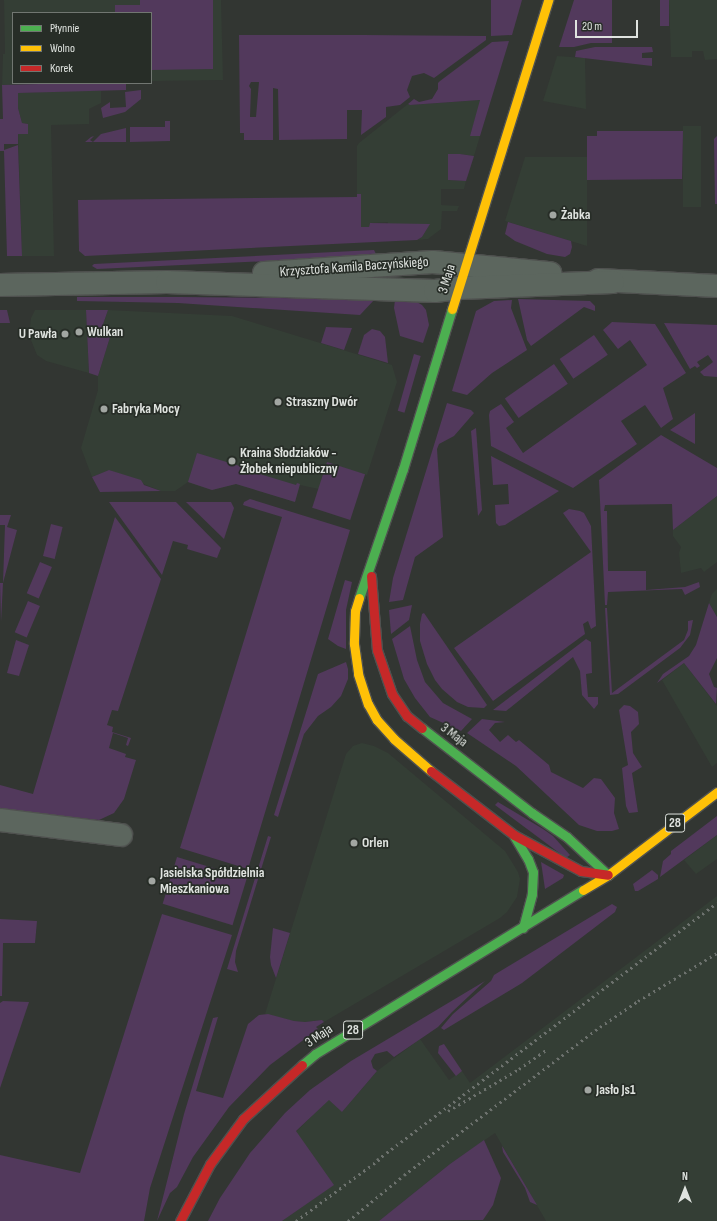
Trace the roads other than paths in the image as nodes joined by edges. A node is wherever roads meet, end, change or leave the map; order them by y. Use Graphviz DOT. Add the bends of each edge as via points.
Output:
graph roads {
  1 [pos="548,0"];
  2 [pos="466,264"];
  3 [pos="167,282"];
  4 [pos="613,282"];
  5 [pos="0,285"];
  6 [pos="717,286"];
  7 [pos="459,288"];
  8 [pos="371,565"];
  9 [pos="717,792"];
  10 [pos="0,820"];
  11 [pos="121,835"];
  12 [pos="514,835"];
  13 [pos="608,875"];
  14 [pos="523,928"];
  15 [pos="180,1221"];
  1 -- 2 [label="street, 3 Maja"];
  2 -- 3 [label="street, Krzysztofa Kamila Baczyńskiego" via="388,264"];
  2 -- 4 [label="street, Krzysztofa Kamila Baczyńskiego"];
  2 -- 7 [label="street, 3 Maja"];
  3 -- 5 [label="street, Krzysztofa Kamila Baczyńskiego"];
  3 -- 7 [label="street, Krzysztofa Kamila Baczyńskiego" via="435,291"];
  4 -- 6 [label="street, Krzysztofa Kamila Baczyńskiego"];
  4 -- 7 [label="street, Krzysztofa Kamila Baczyńskiego"];
  7 -- 8 [label="street, 3 Maja"];
  8 -- 12 [label="street, 3 Maja" via="355,611 353,629 357,666 368,704 377,720 394,739"];
  8 -- 13 [label="street, 3 Maja" via="377,650 387,682 404,712 412,721 567,837"];
  9 -- 13 [label="street, 28"];
  10 -- 11 [label="street"];
  12 -- 13 [label="street, 3 Maja" via="574,868"];
  12 -- 14 [label="street, 3 Maja" via="533,872 532,894"];
  13 -- 14 [label="street, 3 Maja / 28"];
  14 -- 15 [label="street, 3 Maja / 28" via="315,1054 244,1119 210,1164"];
}
